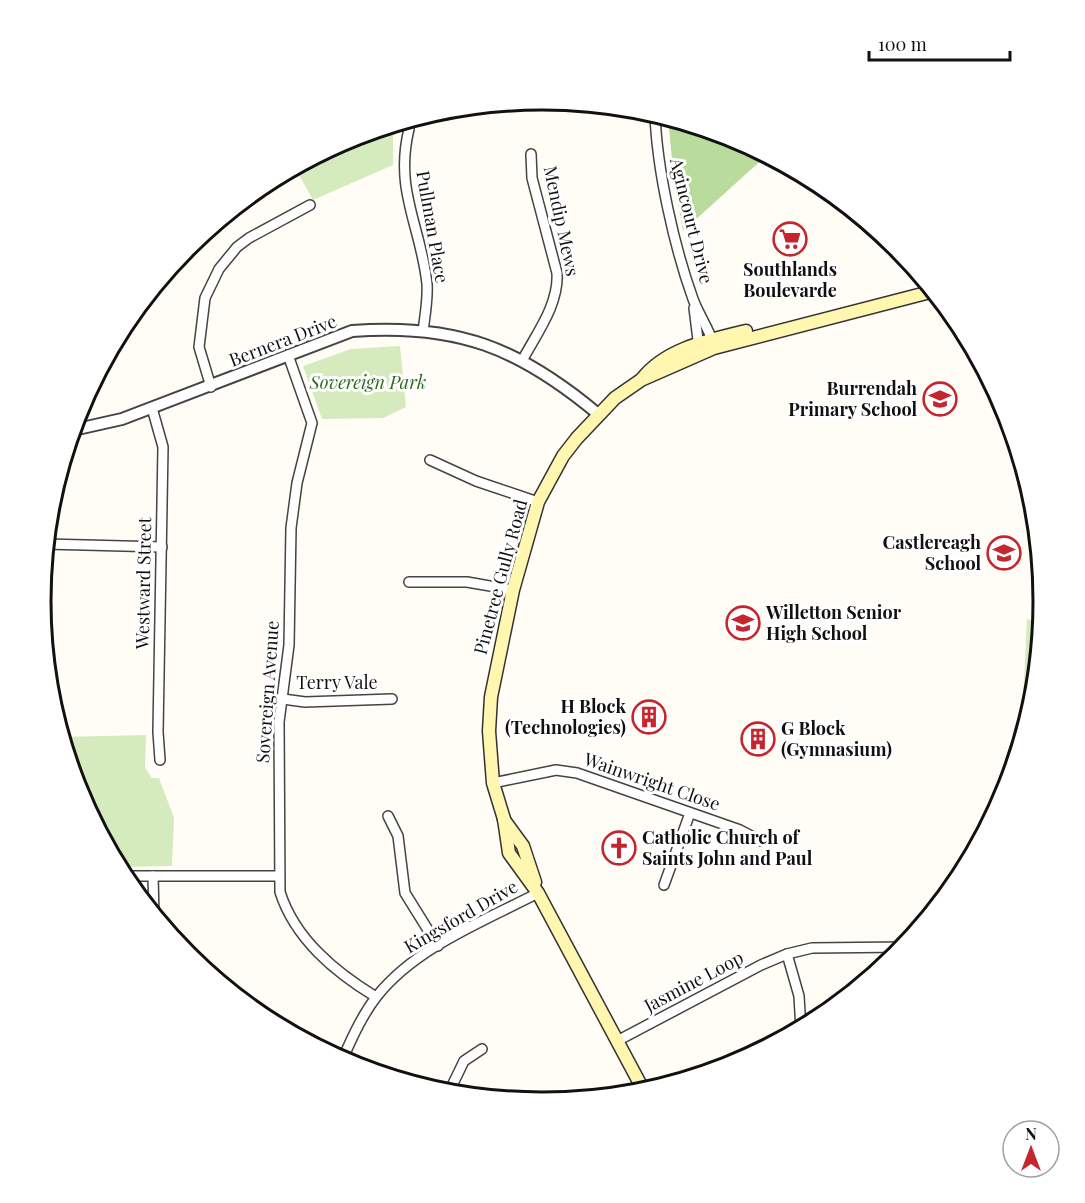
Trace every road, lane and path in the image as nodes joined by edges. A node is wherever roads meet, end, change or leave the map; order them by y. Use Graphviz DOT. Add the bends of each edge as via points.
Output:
graph roads {
  1 [pos="655,123"];
  2 [pos="410,129"];
  3 [pos="531,154"];
  4 [pos="310,205"];
  5 [pos="920,287"];
  6 [pos="925,293"];
  7 [pos="693,299"];
  8 [pos="423,331"];
  9 [pos="713,344"];
  10 [pos="699,348"];
  11 [pos="288,355"];
  12 [pos="523,359"];
  13 [pos="211,387"];
  14 [pos="153,408"];
  15 [pos="598,414"];
  16 [pos="83,428"];
  17 [pos="430,460"];
  18 [pos="538,502"];
  19 [pos="54,544"];
  20 [pos="162,547"];
  21 [pos="409,582"];
  22 [pos="513,590"];
  23 [pos="283,699"];
  24 [pos="392,699"];
  25 [pos="160,760"];
  26 [pos="493,783"];
  27 [pos="690,813"];
  28 [pos="388,816"];
  29 [pos="761,841"];
  30 [pos="135,876"];
  31 [pos="153,876"];
  32 [pos="279,876"];
  33 [pos="664,885"];
  34 [pos="538,893"];
  35 [pos="154,902"];
  36 [pos="438,946"];
  37 [pos="892,947"];
  38 [pos="788,954"];
  39 [pos="376,997"];
  40 [pos="800,1019"];
  41 [pos="617,1041"];
  42 [pos="482,1049"];
  43 [pos="346,1052"];
  44 [pos="640,1084"];
  45 [pos="452,1085"];
  1 -- 7 [label="street, Agincourt Drive" via="657,152"];
  2 -- 8 [label="street, Pullman Place" via="404,178 427,283"];
  3 -- 12 [label="street, Mendip Mews" via="532,178 558,287"];
  4 -- 13 [label="street" via="249,238 219,269 205,298 199,347"];
  5 -- 9 [label="main road, Pinetree Gully Road"];
  6 -- 9 [label="main road, Pinetree Gully Road"];
  7 -- 9 [label="street, Agincourt Drive"];
  7 -- 10 [label="street, Agincourt Drive"];
  8 -- 11 [label="street, Bernera Drive" via="352,331"];
  8 -- 12 [label="street, Bernera Drive" via="494,346"];
  9 -- 10 [label="main road, Pinetree Gully Road"];
  10 -- 15 [label="main road, Pinetree Gully Road" via="641,380"];
  11 -- 13 [label="street, Bernera Drive"];
  11 -- 23 [label="street, Sovereign Avenue" via="312,423 293,503 289,645"];
  12 -- 15 [label="street, Bernera Drive"];
  13 -- 14 [label="street, Bernera Drive"];
  14 -- 16 [label="street, Bernera Drive"];
  14 -- 20 [label="street, Westward Street" via="163,447"];
  15 -- 18 [label="main road, Pinetree Gully Road" via="563,456"];
  17 -- 18 [label="street" via="476,482"];
  18 -- 22 [label="main road, Pinetree Gully Road"];
  19 -- 20 [label="street"];
  20 -- 25 [label="street, Westward Street"];
  21 -- 22 [label="street" via="467,582"];
  22 -- 26 [label="main road, Pinetree Gully Road" via="491,697 489,751"];
  23 -- 24 [label="street, Terry Vale"];
  23 -- 32 [label="street, Sovereign Avenue" via="279,722"];
  26 -- 27 [label="street, Wainwright Close" via="556,770 577,773"];
  26 -- 34 [label="main road, Pinetree Gully Road" via="509,854"];
  27 -- 29 [label="street, Wainwright Close"];
  27 -- 33 [label="street"];
  28 -- 36 [label="street" via="398,836 405,893"];
  30 -- 31 [label="street"];
  31 -- 32 [label="street"];
  31 -- 35 [label="street"];
  32 -- 39 [label="street, Sovereign Avenue" via="287,912 301,935"];
  34 -- 36 [label="street, Kingsford Drive"];
  34 -- 41 [label="main road, Pinetree Gully Road"];
  36 -- 39 [label="street, Kingsford Drive" via="402,970"];
  37 -- 38 [label="street, Jasmine Loop" via="812,948"];
  38 -- 40 [label="street" via="799,996"];
  38 -- 41 [label="street, Jasmine Loop"];
  39 -- 43 [label="street, Kingsford Drive"];
  41 -- 44 [label="main road, Pinetree Gully Road"];
  42 -- 45 [label="street" via="464,1061"];
}
